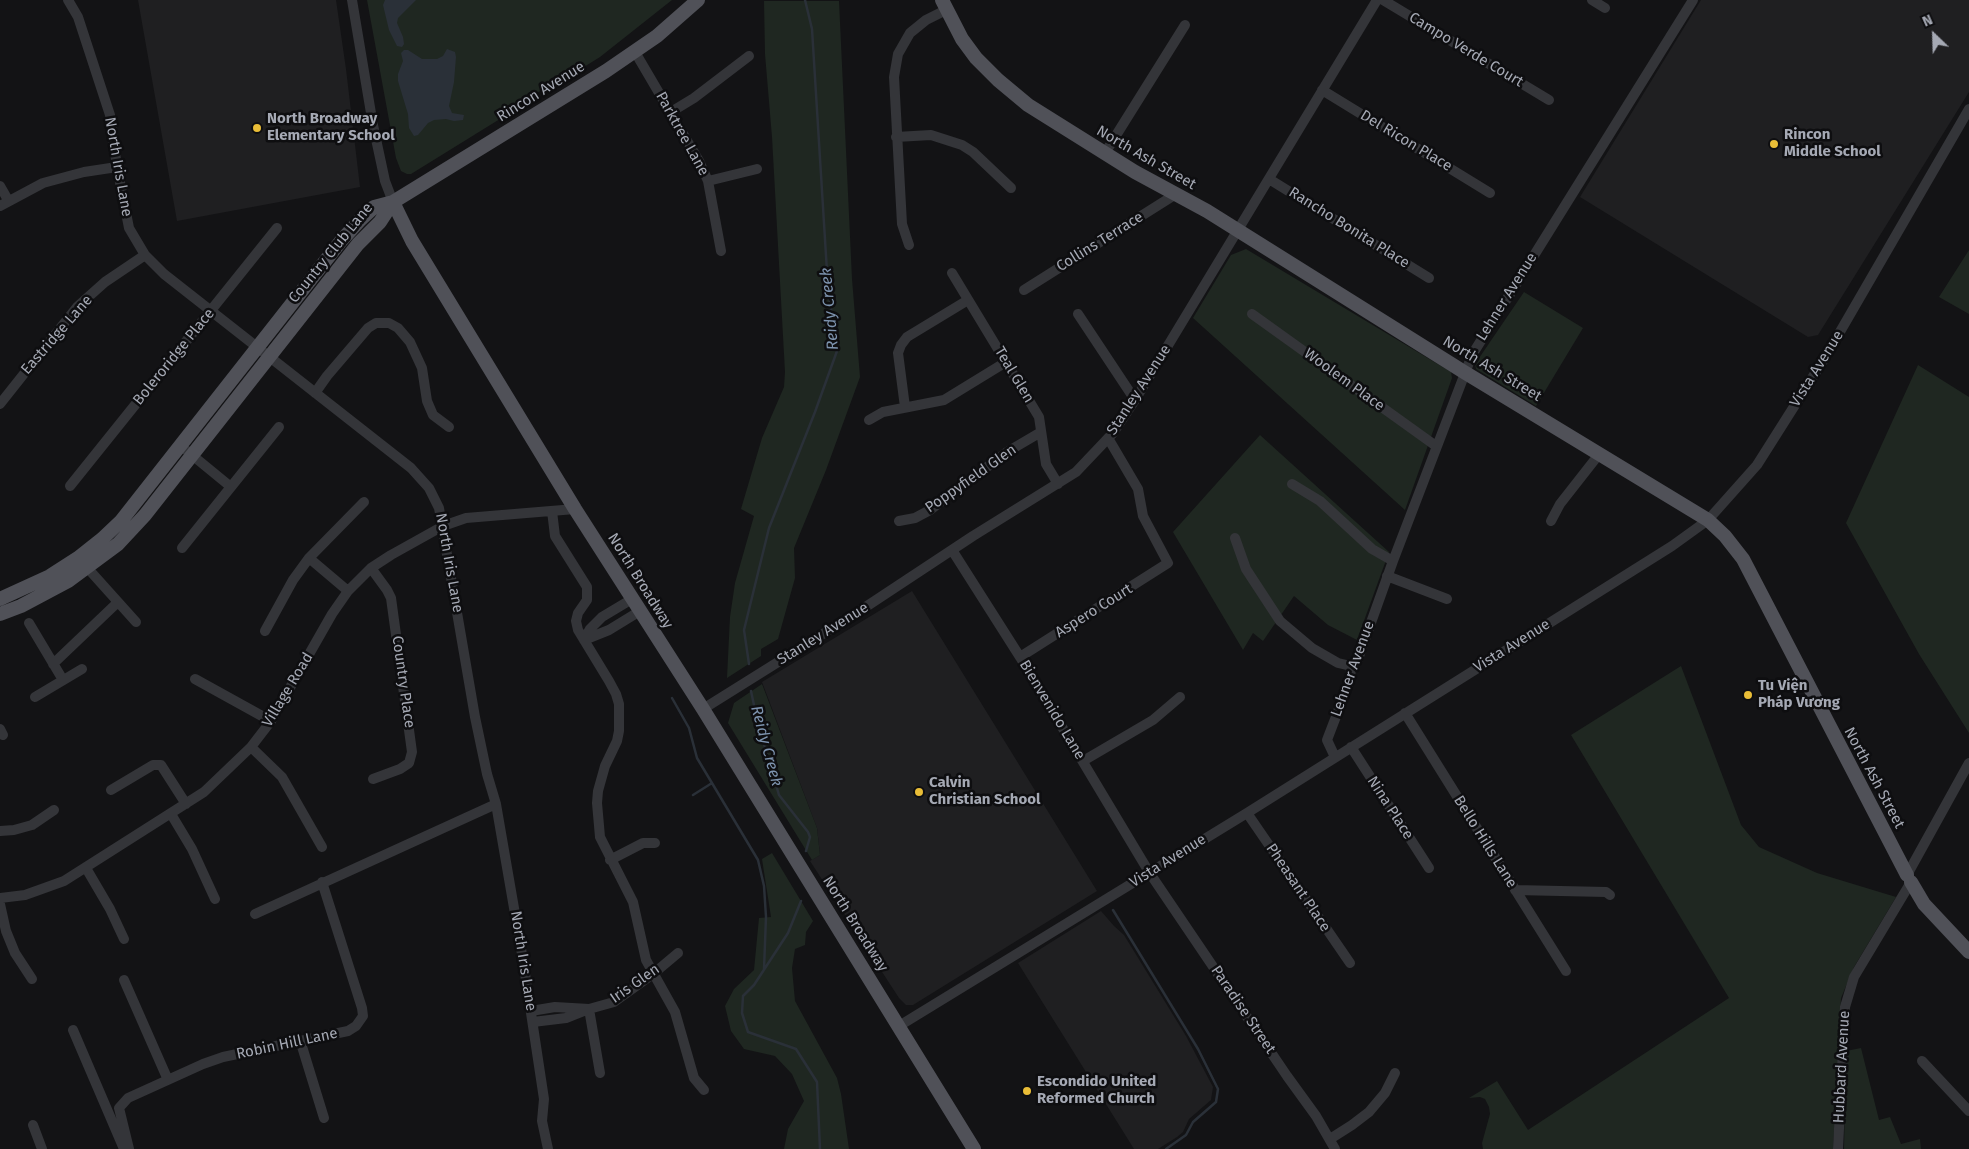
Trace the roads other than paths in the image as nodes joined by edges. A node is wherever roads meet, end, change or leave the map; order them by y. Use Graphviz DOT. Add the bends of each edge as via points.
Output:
graph roads {
  1 [pos="68,0"];
  2 [pos="352,0"];
  3 [pos="698,0"];
  4 [pos="1377,0"];
  5 [pos="1383,0"];
  6 [pos="1592,0"];
  7 [pos="1693,0"];
  8 [pos="944,5"];
  9 [pos="1605,8"];
  10 [pos="1185,25"];
  11 [pos="635,52"];
  12 [pos="749,56"];
  13 [pos="1322,90"];
  14 [pos="1549,100"];
  15 [pos="1969,109"];
  16 [pos="671,112"];
  17 [pos="896,137"];
  18 [pos="1105,154"];
  19 [pos="117,168"];
  20 [pos="757,169"];
  21 [pos="1269,179"];
  22 [pos="708,181"];
  23 [pos="0,186"];
  24 [pos="1012,188"];
  25 [pos="1490,193"];
  26 [pos="1176,194"];
  27 [pos="393,202"];
  28 [pos="4,203"];
  29 [pos="277,228"];
  30 [pos="1237,230"];
  31 [pos="909,245"];
  32 [pos="721,251"];
  33 [pos="145,255"];
  34 [pos="952,273"];
  35 [pos="1429,278"];
  36 [pos="1024,290"];
  37 [pos="968,300"];
  38 [pos="211,311"];
  39 [pos="1078,314"];
  40 [pos="1252,314"];
  41 [pos="258,348"];
  42 [pos="269,357"];
  43 [pos="1006,362"];
  44 [pos="1464,372"];
  45 [pos="315,394"];
  46 [pos="1135,400"];
  47 [pos="0,404"];
  48 [pos="905,407"];
  49 [pos="869,420"];
  50 [pos="279,427"];
  51 [pos="449,428"];
  52 [pos="1041,432"];
  53 [pos="1108,438"];
  54 [pos="181,446"];
  55 [pos="1436,446"];
  56 [pos="1600,453"];
  57 [pos="192,456"];
  58 [pos="1058,484"];
  59 [pos="1292,484"];
  60 [pos="70,486"];
  61 [pos="231,487"];
  62 [pos="364,502"];
  63 [pos="575,508"];
  64 [pos="552,510"];
  65 [pos="1708,520"];
  66 [pos="899,521"];
  67 [pos="1551,522"];
  68 [pos="443,526"];
  69 [pos="1235,538"];
  70 [pos="182,548"];
  71 [pos="952,550"];
  72 [pos="309,558"];
  73 [pos="1393,560"];
  74 [pos="83,563"];
  75 [pos="371,568"];
  76 [pos="1387,576"];
  77 [pos="348,591"];
  78 [pos="0,598"];
  79 [pos="1447,598"];
  80 [pos="118,602"];
  81 [pos="636,605"];
  82 [pos="0,614"];
  83 [pos="136,622"];
  84 [pos="29,623"];
  85 [pos="264,631"];
  86 [pos="584,640"];
  87 [pos="1020,657"];
  88 [pos="53,664"];
  89 [pos="1351,666"];
  90 [pos="82,669"];
  91 [pos="195,679"];
  92 [pos="63,680"];
  93 [pos="35,696"];
  94 [pos="1180,697"];
  95 [pos="703,709"];
  96 [pos="1405,713"];
  97 [pos="271,721"];
  98 [pos="252,747"];
  99 [pos="1351,747"];
  100 [pos="1335,756"];
  101 [pos="1083,761"];
  102 [pos="1969,763"];
  103 [pos="374,779"];
  104 [pos="111,790"];
  105 [pos="186,804"];
  106 [pos="496,804"];
  107 [pos="54,810"];
  108 [pos="1247,813"];
  109 [pos="171,814"];
  110 [pos="0,831"];
  111 [pos="655,843"];
  112 [pos="322,847"];
  113 [pos="610,860"];
  114 [pos="86,868"];
  115 [pos="1429,868"];
  116 [pos="1150,872"];
  117 [pos="1909,878"];
  118 [pos="322,882"];
  119 [pos="1515,890"];
  120 [pos="1610,895"];
  121 [pos="0,898"];
  122 [pos="214,899"];
  123 [pos="0,904"];
  124 [pos="255,914"];
  125 [pos="124,939"];
  126 [pos="1969,952"];
  127 [pos="678,953"];
  128 [pos="1350,963"];
  129 [pos="1566,972"];
  130 [pos="653,974"];
  131 [pos="32,980"];
  132 [pos="124,980"];
  133 [pos="589,1009"];
  134 [pos="531,1011"];
  135 [pos="533,1022"];
  136 [pos="899,1026"];
  137 [pos="73,1030"];
  138 [pos="300,1040"];
  139 [pos="1922,1061"];
  140 [pos="600,1072"];
  141 [pos="1395,1073"];
  142 [pos="168,1080"];
  143 [pos="704,1090"];
  144 [pos="1969,1111"];
  145 [pos="324,1118"];
  146 [pos="33,1125"];
  147 [pos="1330,1139"];
  148 [pos="42,1149"];
  149 [pos="124,1149"];
  150 [pos="129,1149"];
  151 [pos="548,1149"];
  152 [pos="974,1149"];
  153 [pos="1335,1149"];
  154 [pos="1838,1149"];
  1 -- 19 [label="street, North Iris Lane" via="78,17 110,115"];
  2 -- 27 [label="street, North Broadway" via="373,125"];
  3 -- 11 [label="main road, Rincon Avenue"];
  4 -- 13 [label="street, Stanley Avenue"];
  5 -- 14 [label="street, Campo Verde Court"];
  6 -- 9 [label="street"];
  7 -- 44 [label="street, Lehner Avenue"];
  8 -- 17 [label="street" via="910,34 898,54 894,77"];
  8 -- 18 [label="main road, North Ash Street" via="976,58 998,80 1028,105"];
  10 -- 18 [label="street"];
  11 -- 16 [label="street, Parktree Lane"];
  11 -- 27 [label="main road, Rincon Avenue"];
  12 -- 16 [label="street"];
  13 -- 21 [label="street, Stanley Avenue"];
  13 -- 25 [label="street, Del Ricon Place"];
  15 -- 65 [label="street, Vista Avenue" via="1829,351 1761,458"];
  16 -- 22 [label="street, Parktree Lane"];
  17 -- 24 [label="street" via="931,135 962,145"];
  17 -- 31 [label="street" via="902,224"];
  18 -- 26 [label="main road, North Ash Street"];
  19 -- 28 [label="street" via="84,172 44,183"];
  19 -- 33 [label="street, North Iris Lane" via="129,228"];
  20 -- 22 [label="street"];
  21 -- 30 [label="street, Stanley Avenue"];
  21 -- 35 [label="street, Rancho Bonita Place"];
  22 -- 32 [label="street, Parktree Lane"];
  23 -- 28 [label="street"];
  26 -- 30 [label="main road, North Ash Street"];
  26 -- 36 [label="street, Collins Terrace"];
  27 -- 41 [label="main road, Country Club Lane" via="374,207 360,220"];
  27 -- 42 [label="main road, Country Club Lane"];
  27 -- 63 [label="main road, North Broadway" via="412,241"];
  29 -- 38 [label="street, Boleroridge Place"];
  30 -- 44 [label="main road, North Ash Street"];
  30 -- 46 [label="street, Stanley Avenue"];
  33 -- 38 [label="street, North Iris Lane"];
  33 -- 47 [label="street, Eastridge Lane" via="105,282 77,307"];
  34 -- 37 [label="street, Teal Glen"];
  37 -- 43 [label="street, Teal Glen"];
  37 -- 48 [label="street" via="907,337 901,345 898,353"];
  38 -- 41 [label="street, North Iris Lane"];
  38 -- 60 [label="street, Boleroridge Place"];
  39 -- 46 [label="street"];
  40 -- 55 [label="street, Woolem Place"];
  41 -- 42 [label="street, North Iris Lane"];
  41 -- 54 [label="main road, Country Club Lane"];
  42 -- 45 [label="street, North Iris Lane"];
  42 -- 57 [label="main road, Country Club Lane"];
  43 -- 48 [label="street" via="944,400"];
  43 -- 52 [label="street, Teal Glen" via="1039,417"];
  44 -- 55 [label="street, Lehner Avenue"];
  44 -- 56 [label="main road, North Ash Street"];
  45 -- 51 [label="street" via="368,328 376,323 389,323 410,342 422,368 427,402 433,415"];
  45 -- 68 [label="street, North Iris Lane" via="411,468 429,488"];
  46 -- 53 [label="street, Stanley Avenue"];
  48 -- 49 [label="street" via="883,412"];
  50 -- 61 [label="street"];
  52 -- 58 [label="street, Teal Glen" via="1046,464"];
  52 -- 66 [label="street, Poppyfield Glen" via="1007,452 930,510 915,518"];
  53 -- 58 [label="street, Stanley Avenue" via="1076,472"];
  53 -- 87 [label="street, Aspero Court" via="1138,489 1143,516 1168,563"];
  54 -- 57 [label="street"];
  54 -- 74 [label="main road, Country Club Lane"];
  55 -- 73 [label="street, Lehner Avenue"];
  56 -- 65 [label="main road, North Ash Street"];
  56 -- 67 [label="street" via="1560,504"];
  57 -- 61 [label="street"];
  57 -- 74 [label="main road, Country Club Lane" via="118,544"];
  58 -- 71 [label="street, Stanley Avenue"];
  59 -- 73 [label="street" via="1320,501 1372,548"];
  61 -- 70 [label="street"];
  62 -- 72 [label="street"];
  63 -- 64 [label="street, Village Road"];
  63 -- 81 [label="main road, North Broadway"];
  64 -- 68 [label="street, Village Road" via="466,518"];
  64 -- 86 [label="street" via="555,536 587,587 587,600 576,621"];
  65 -- 96 [label="street, Vista Avenue"];
  65 -- 117 [label="main road, North Ash Street" via="1743,559"];
  68 -- 75 [label="street, Village Road" via="390,554"];
  68 -- 106 [label="street, North Iris Lane" via="475,717 486,774"];
  69 -- 89 [label="street" via="1246,569 1280,621 1312,648 1338,663"];
  71 -- 87 [label="street, Bienvenido Lane"];
  71 -- 95 [label="street, Stanley Avenue"];
  72 -- 77 [label="street"];
  72 -- 85 [label="street"];
  73 -- 76 [label="street, Lehner Avenue"];
  74 -- 78 [label="main road, Country Club Lane"];
  74 -- 80 [label="street"];
  74 -- 82 [label="main road, Country Club Lane" via="49,592"];
  75 -- 77 [label="street, Village Road"];
  75 -- 103 [label="street, Country Place" via="391,598 412,752 409,763 400,770"];
  76 -- 79 [label="street"];
  76 -- 89 [label="street, Lehner Avenue" via="1358,659"];
  77 -- 97 [label="street, Village Road"];
  80 -- 83 [label="street"];
  80 -- 88 [label="street"];
  81 -- 86 [label="street" via="609,630"];
  81 -- 86 [label="street" via="602,617"];
  81 -- 95 [label="main road, North Broadway"];
  84 -- 88 [label="street"];
  86 -- 113 [label="street" via="619,704 617,741 601,777 597,803 600,837"];
  87 -- 101 [label="street, Bienvenido Lane"];
  88 -- 92 [label="street"];
  89 -- 100 [label="street, Lehner Avenue" via="1350,680 1327,740"];
  90 -- 92 [label="street"];
  91 -- 97 [label="street"];
  92 -- 93 [label="street"];
  94 -- 101 [label="street" via="1153,720"];
  95 -- 136 [label="main road, North Broadway"];
  96 -- 99 [label="street, Vista Avenue"];
  96 -- 119 [label="street, Bello Hills Lane"];
  97 -- 98 [label="street, Village Road"];
  98 -- 105 [label="street, Village Road" via="204,792"];
  98 -- 112 [label="street" via="282,777"];
  99 -- 100 [label="street, Vista Avenue"];
  99 -- 115 [label="street, Nina Place"];
  100 -- 108 [label="street, Vista Avenue"];
  101 -- 116 [label="street, Bienvenido Lane"];
  102 -- 117 [label="street, Hubbard Avenue"];
  104 -- 105 [label="street" via="153,765 161,765"];
  105 -- 109 [label="street, Village Road"];
  106 -- 118 [label="street"];
  106 -- 134 [label="street, North Iris Lane"];
  107 -- 110 [label="street" via="32,825"];
  108 -- 116 [label="street, Vista Avenue"];
  108 -- 128 [label="street, Pheasant Place"];
  109 -- 114 [label="street, Village Road"];
  109 -- 122 [label="street" via="192,849"];
  111 -- 113 [label="street" via="643,843"];
  113 -- 130 [label="street" via="633,902 642,948"];
  114 -- 121 [label="street, Village Road" via="44,890"];
  114 -- 125 [label="street"];
  116 -- 136 [label="street, Vista Avenue"];
  116 -- 147 [label="street, Paradise Street"];
  117 -- 126 [label="main road, North Ash Street" via="1924,904"];
  117 -- 154 [label="street, Hubbard Avenue" via="1854,977 1845,1007"];
  118 -- 124 [label="street"];
  118 -- 138 [label="street, Robin Hill Lane" via="363,1016 348,1031"];
  119 -- 120 [label="street" via="1606,892"];
  119 -- 129 [label="street, Bello Hills Lane"];
  123 -- 131 [label="street" via="15,953"];
  127 -- 130 [label="street, Iris Glen"];
  130 -- 133 [label="street, Iris Glen" via="614,1002"];
  130 -- 143 [label="street" via="675,1012 694,1078"];
  132 -- 142 [label="street"];
  133 -- 134 [label="street, Iris Glen" via="556,1007"];
  133 -- 135 [label="street, Iris Glen" via="566,1018"];
  133 -- 140 [label="street"];
  134 -- 135 [label="street, North Iris Lane"];
  135 -- 151 [label="street, North Iris Lane" via="544,1098 542,1121"];
  136 -- 152 [label="main road, North Broadway"];
  137 -- 149 [label="street"];
  138 -- 142 [label="street, Robin Hill Lane" via="224,1057"];
  138 -- 145 [label="street"];
  139 -- 144 [label="street"];
  141 -- 147 [label="street" via="1385,1093 1369,1112"];
  142 -- 150 [label="street, Robin Hill Lane" via="128,1098 119,1108"];
  146 -- 148 [label="street"];
  147 -- 153 [label="street, Paradise Street"];
}
